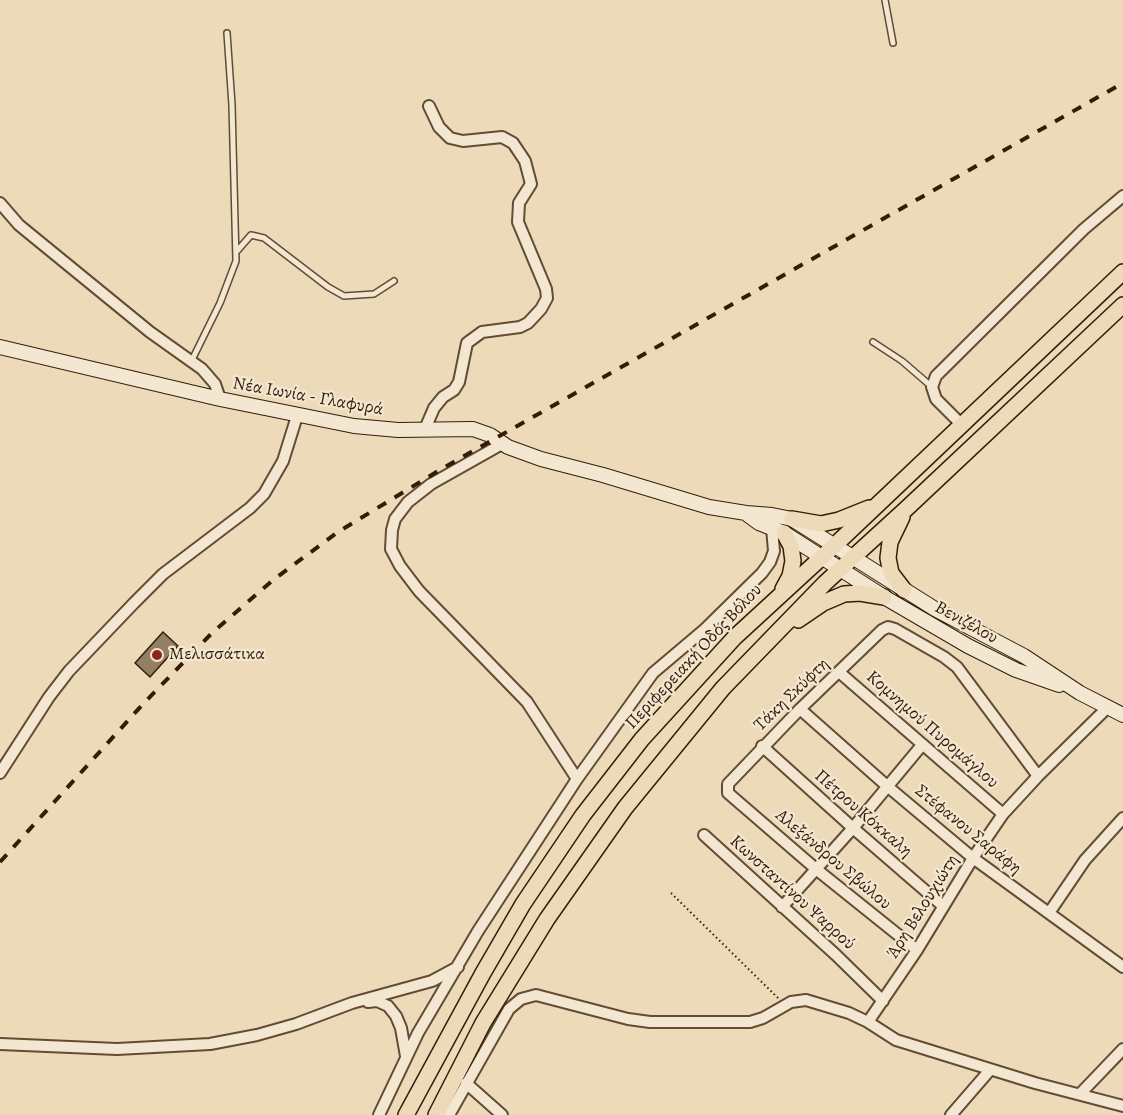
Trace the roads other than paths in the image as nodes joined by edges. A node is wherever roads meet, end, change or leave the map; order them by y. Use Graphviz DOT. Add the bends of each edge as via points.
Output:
graph roads {
  1 [pos="885,0"];
  2 [pos="227,33"];
  3 [pos="894,43"];
  4 [pos="429,106"];
  5 [pos="1123,196"];
  6 [pos="0,203"];
  7 [pos="237,251"];
  8 [pos="1123,272"];
  9 [pos="394,281"];
  10 [pos="1123,305"];
  11 [pos="873,342"];
  12 [pos="0,347"];
  13 [pos="191,362"];
  14 [pos="932,387"];
  15 [pos="220,399"];
  16 [pos="297,416"];
  17 [pos="962,425"];
  18 [pos="425,429"];
  19 [pos="502,444"];
  20 [pos="878,505"];
  21 [pos="906,509"];
  22 [pos="746,513"];
  23 [pos="783,527"];
  24 [pos="834,546"];
  25 [pos="822,557"];
  26 [pos="853,558"];
  27 [pos="841,570"];
  28 [pos="904,590"];
  29 [pos="780,594"];
  30 [pos="884,597"];
  31 [pos="768,640"];
  32 [pos="839,672"];
  33 [pos="1080,693"];
  34 [pos="1108,707"];
  35 [pos="800,709"];
  36 [pos="1123,715"];
  37 [pos="922,745"];
  38 [pos="762,747"];
  39 [pos="0,773"];
  40 [pos="1038,776"];
  41 [pos="577,779"];
  42 [pos="887,786"];
  43 [pos="728,793"];
  44 [pos="1003,814"];
  45 [pos="1123,818"];
  46 [pos="853,828"];
  47 [pos="704,835"];
  48 [pos="973,858"];
  49 [pos="816,869"];
  50 [pos="943,906"];
  51 [pos="782,907"];
  52 [pos="1049,913"];
  53 [pos="917,950"];
  54 [pos="458,966"];
  55 [pos="1123,967"];
  56 [pos="883,1000"];
  57 [pos="352,1003"];
  58 [pos="868,1022"];
  59 [pos="0,1044"];
  60 [pos="1123,1049"];
  61 [pos="406,1056"];
  62 [pos="990,1070"];
  63 [pos="466,1083"];
  64 [pos="1080,1094"];
  65 [pos="1123,1106"];
  66 [pos="379,1115"];
  67 [pos="406,1115"];
  68 [pos="436,1115"];
  69 [pos="449,1115"];
  70 [pos="502,1115"];
  71 [pos="951,1115"];
  1 -- 3 [label="lane"];
  2 -- 7 [label="lane"];
  4 -- 18 [label="street" via="439,127 450,138 463,141 502,137 513,143 525,161 531,184 519,203 518,222 547,298 528,323 482,332 466,343 459,382 434,408"];
  5 -- 14 [label="street" via="1084,229 940,371"];
  6 -- 13 [label="street" via="19,225"];
  7 -- 9 [label="lane" via="251,235 264,238 344,296 374,294"];
  7 -- 13 [label="lane" via="235,268"];
  8 -- 17 [label="main road, Περιφερειακή Οδός Βόλου"];
  10 -- 21 [label="main road"];
  11 -- 14 [label="lane"];
  12 -- 15 [label="main road, Νέα Ιωνία - Γλαφυρά"];
  13 -- 15 [label="street" via="215,384"];
  14 -- 17 [label="street" via="936,399"];
  15 -- 16 [label="main road, Νέα Ιωνία - Γλαφυρά"];
  16 -- 18 [label="main road, Νέα Ιωνία - Γλαφυρά" via="371,429"];
  16 -- 39 [label="street" via="283,461 264,494 163,574 69,671"];
  17 -- 20 [label="main road, Περιφερειακή Οδός Βόλου"];
  18 -- 19 [label="main road, Νέα Ιωνία - Γλαφυρά" via="473,429"];
  19 -- 22 [label="main road, Νέα Ιωνία - Γλαφυρά" via="547,461 709,507"];
  19 -- 41 [label="street" via="431,484 408,502 395,519 391,549 419,591 527,702"];
  20 -- 23 [label="main road" via="829,522"];
  20 -- 24 [label="main road, Περιφερειακή Οδός Βόλου"];
  21 -- 26 [label="main road"];
  21 -- 28 [label="main road" via="890,542 888,558 891,573"];
  22 -- 23 [label="main road, Νέα Ιωνία - Γλαφυρά" via="759,523"];
  22 -- 23 [label="main road, Νέα Ιωνία - Γλαφυρά" via="772,515"];
  23 -- 24 [label="main road, Νέα Ιωνία - Γλαφυρά"];
  23 -- 25 [label="main road, Νέα Ιωνία - Γλαφυρά"];
  23 -- 29 [label="main road" via="793,561"];
  23 -- 41 [label="street" via="762,573 705,629 652,673"];
  24 -- 25 [label="main road, Περιφερειακή Οδός Βόλου"];
  24 -- 26 [label="main road, Νέα Ιωνία - Γλαφυρά"];
  25 -- 27 [label="main road, Νέα Ιωνία - Γλαφυρά"];
  25 -- 29 [label="main road, Περιφερειακή Οδός Βόλου"];
  26 -- 27 [label="main road"];
  26 -- 28 [label="main road, Βενιζέλου"];
  27 -- 30 [label="main road, Βενιζέλου"];
  27 -- 31 [label="main road"];
  28 -- 33 [label="main road, Βενιζέλου" via="1024,656"];
  29 -- 67 [label="main road, Περιφερειακή Οδός Βόλου" via="649,731 583,815 523,904"];
  30 -- 31 [label="main road" via="840,595"];
  30 -- 33 [label="main road, Βενιζέλου" via="1016,670"];
  31 -- 68 [label="main road" via="723,688 591,855 504,986"];
  32 -- 35 [label="street, Τάκη Σκύφτη"];
  32 -- 37 [label="street, Κομνημού Πυρομάγλου"];
  32 -- 40 [label="street, Τάκη Σκύφτη" via="882,630 895,628 957,667"];
  33 -- 34 [label="main road, Βενιζέλου"];
  34 -- 36 [label="main road, Βενιζέλου"];
  34 -- 40 [label="street, Άρη Βελουχιώτη"];
  35 -- 38 [label="street, Τάκη Σκύφτη"];
  35 -- 42 [label="street, Στέφανου Σαράφη"];
  37 -- 42 [label="street"];
  37 -- 44 [label="street, Κομνημού Πυρομάγλου"];
  38 -- 43 [label="street, Τάκη Σκύφτη" via="728,784"];
  38 -- 46 [label="street, Πέτρου Κόκκαλη"];
  40 -- 44 [label="street, Άρη Βελουχιώτη"];
  41 -- 54 [label="street"];
  42 -- 46 [label="street"];
  42 -- 48 [label="street, Στέφανου Σαράφη"];
  43 -- 49 [label="street, Αλεξάνδρου Σβώλου"];
  44 -- 48 [label="street, Άρη Βελουχιώτη"];
  45 -- 52 [label="street" via="1085,860"];
  46 -- 49 [label="street"];
  46 -- 50 [label="street, Πέτρου Κόκκαλη"];
  47 -- 51 [label="street, Κωνσταντίνου Ψαρρού"];
  48 -- 50 [label="street, Άρη Βελουχιώτη"];
  48 -- 52 [label="street, Στέφανου Σαράφη"];
  49 -- 51 [label="street"];
  49 -- 53 [label="street, Αλεξάνδρου Σβώλου"];
  50 -- 53 [label="street, Άρη Βελουχιώτη"];
  51 -- 56 [label="street, Κωνσταντίνου Ψαρρού"];
  52 -- 55 [label="street, Στέφανου Σαράφη"];
  53 -- 56 [label="street, Άρη Βελουχιώτη"];
  54 -- 57 [label="street" via="432,981"];
  54 -- 61 [label="street"];
  56 -- 58 [label="street, Άρη Βελουχιώτη"];
  57 -- 59 [label="street" via="286,1027 210,1044 117,1049"];
  57 -- 61 [label="street" via="377,1001 388,1006 401,1028"];
  58 -- 62 [label="street" via="896,1040"];
  58 -- 63 [label="street" via="806,1000 797,1000 750,1022 650,1022 545,997 526,997 509,1008"];
  60 -- 64 [label="street"];
  61 -- 66 [label="street"];
  62 -- 64 [label="street"];
  62 -- 71 [label="street"];
  63 -- 69 [label="street"];
  63 -- 70 [label="street"];
  64 -- 65 [label="street"];
}
